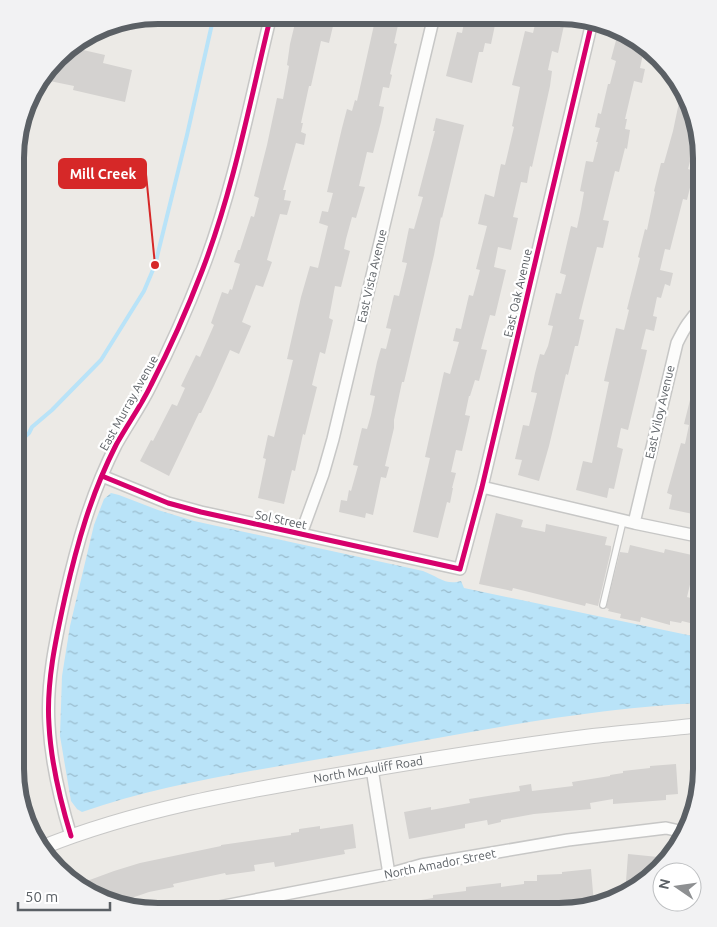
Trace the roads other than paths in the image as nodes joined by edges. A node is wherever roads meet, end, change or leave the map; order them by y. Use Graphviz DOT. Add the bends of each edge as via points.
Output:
graph roads {
  1 [pos="269,24"];
  2 [pos="432,24"];
  3 [pos="591,27"];
  4 [pos="693,316"];
  5 [pos="102,476"];
  6 [pos="482,487"];
  7 [pos="628,522"];
  8 [pos="301,534"];
  9 [pos="693,536"];
  10 [pos="460,568"];
  11 [pos="603,605"];
  12 [pos="693,726"];
  13 [pos="372,769"];
  14 [pos="678,831"];
  15 [pos="71,836"];
  16 [pos="48,845"];
  17 [pos="389,874"];
  18 [pos="239,903"];
  1 -- 5 [label="street, East Murray Avenue" via="217,230 165,357"];
  2 -- 8 [label="street, East Vista Avenue" via="333,439"];
  3 -- 6 [label="street, East Oak Avenue"];
  4 -- 7 [label="street, East Viloy Avenue" via="677,343"];
  5 -- 8 [label="street, Sol Street" via="168,503"];
  5 -- 15 [label="street, East Murray Avenue" via="79,539 52,661 50,741 56,781"];
  6 -- 7 [label="street"];
  6 -- 10 [label="street, East Oak Avenue"];
  7 -- 9 [label="street"];
  7 -- 11 [label="lane"];
  8 -- 10 [label="street, Sol Street"];
  12 -- 13 [label="street, North McAuliff Road" via="595,736"];
  13 -- 15 [label="street, North McAuliff Road" via="172,806"];
  13 -- 17 [label="street"];
  14 -- 17 [label="street, North Amador Street" via="666,828 568,840 421,865"];
  15 -- 16 [label="street, North McAuliff Road"];
  17 -- 18 [label="street, North Amador Street"];
}
